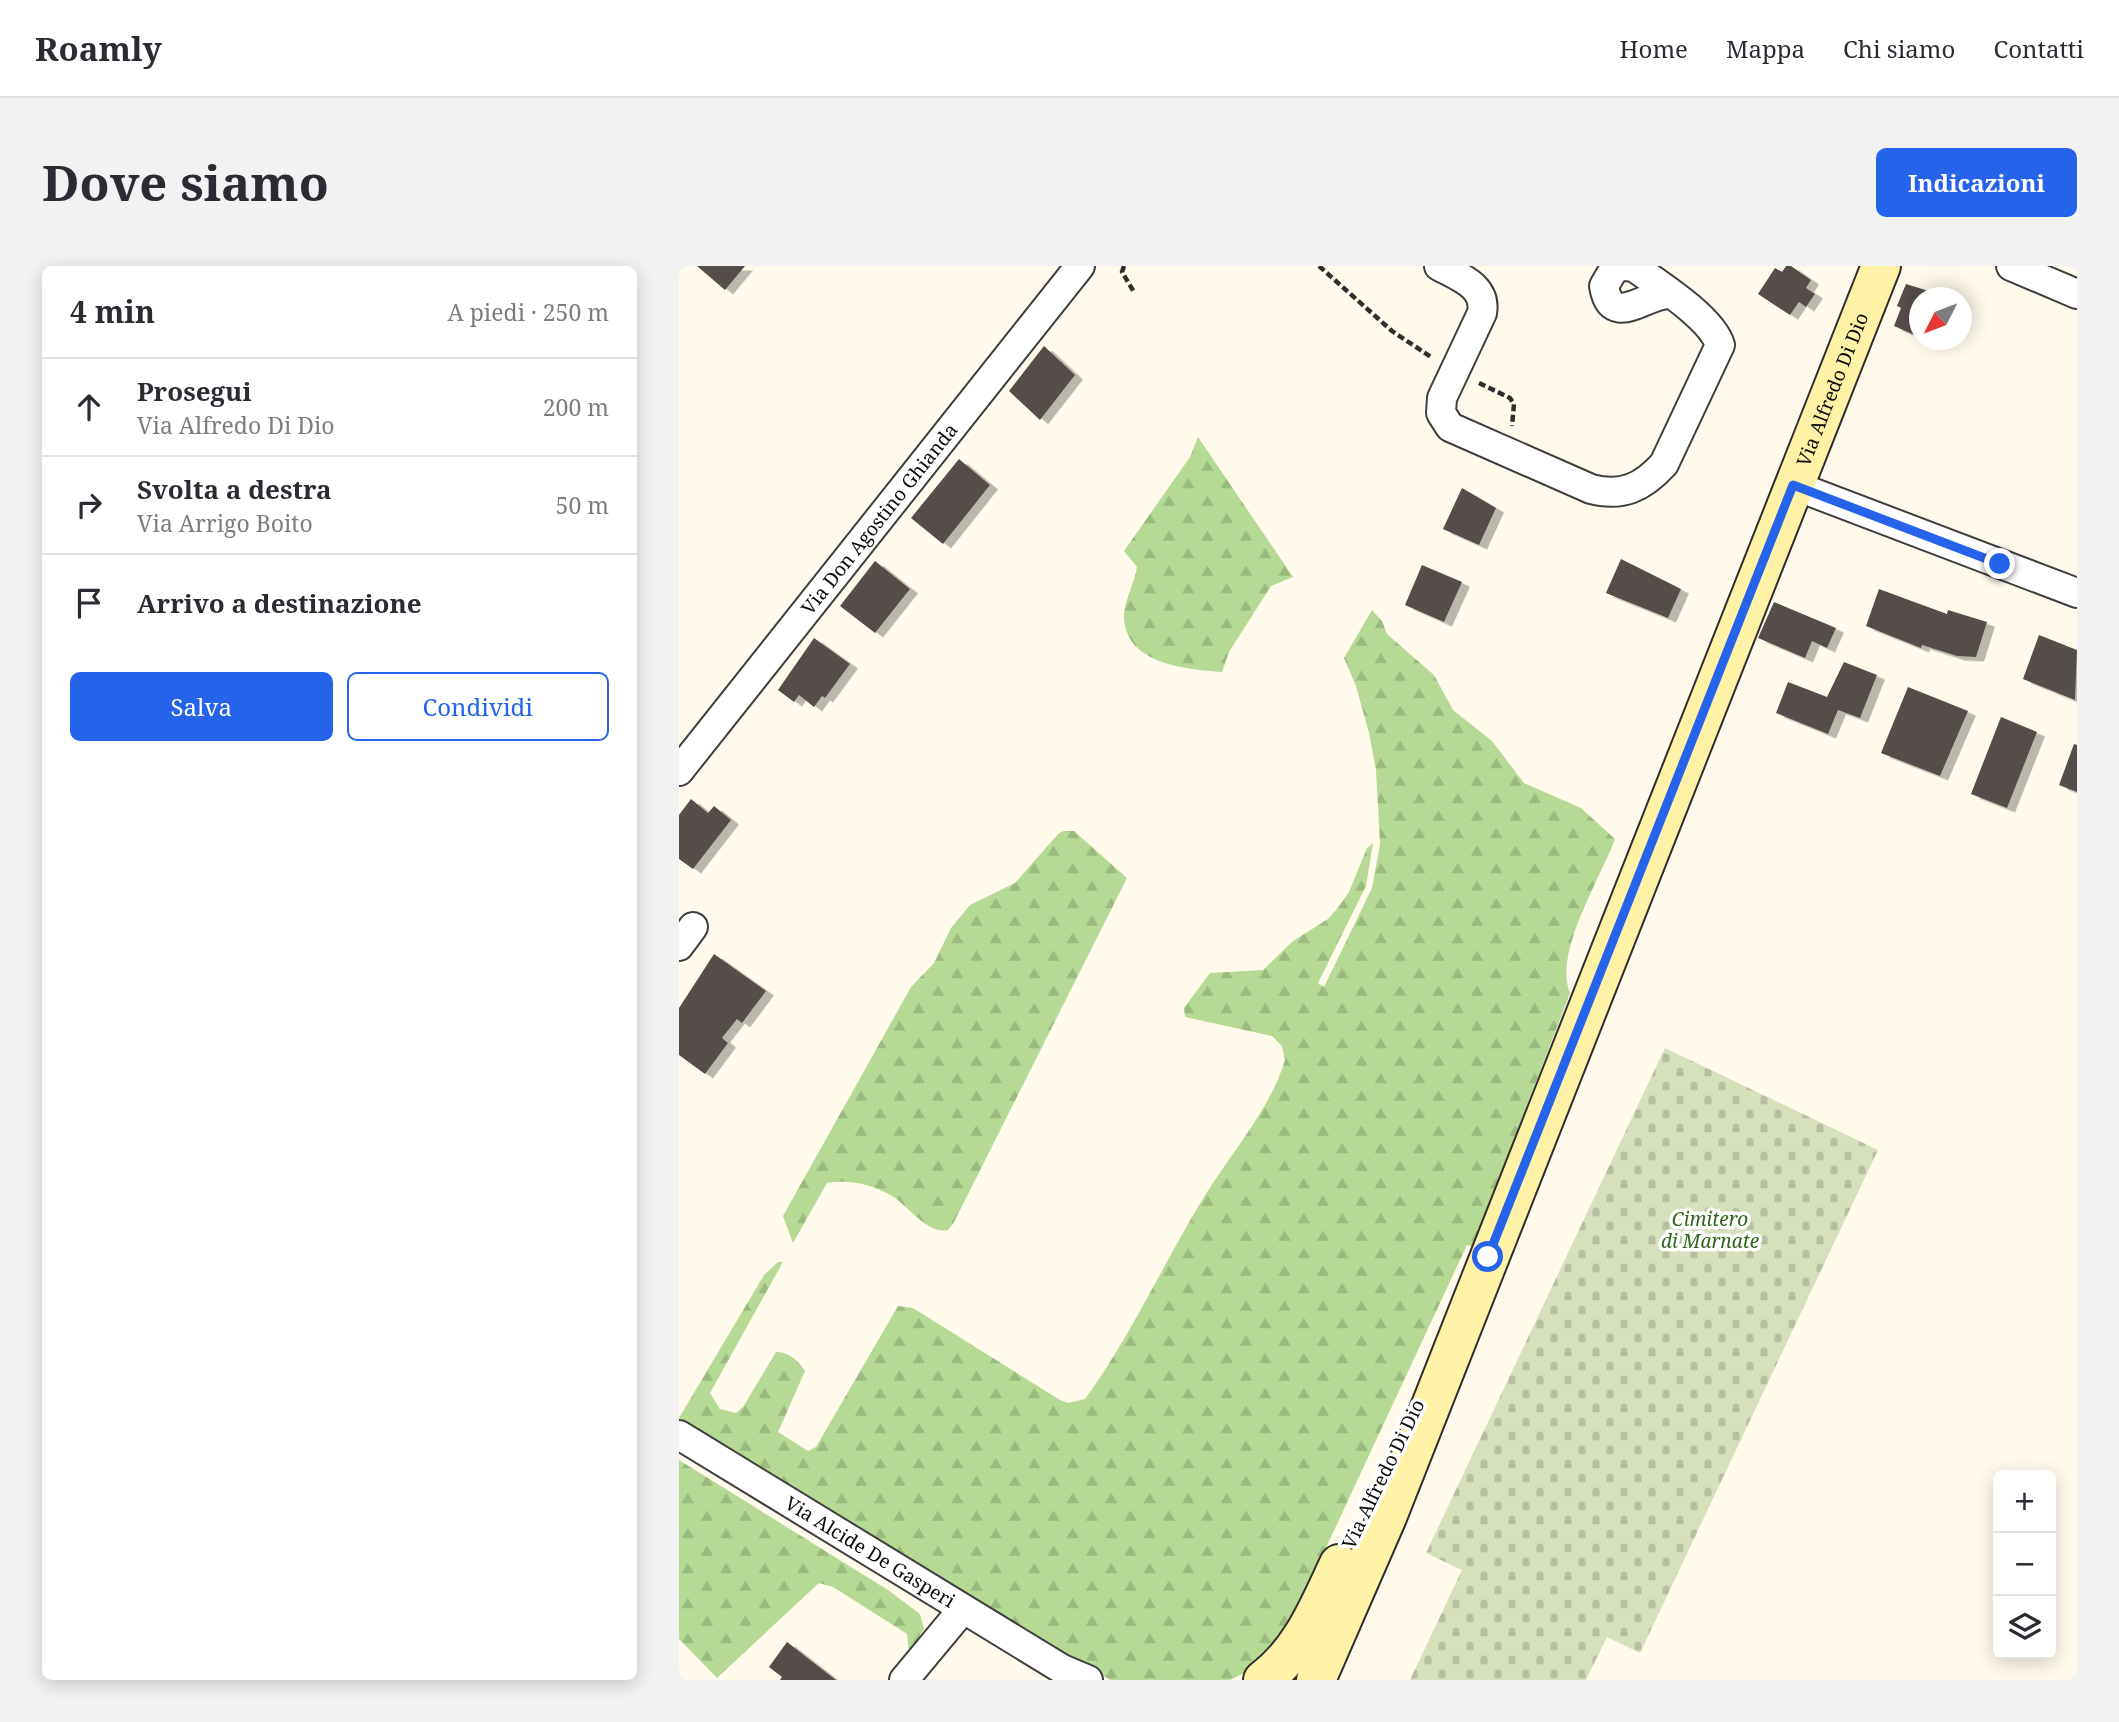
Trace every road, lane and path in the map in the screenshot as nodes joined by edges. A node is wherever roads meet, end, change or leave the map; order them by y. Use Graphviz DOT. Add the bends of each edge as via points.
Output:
graph roads {
  1 [pos="1080,266"];
  2 [pos="1124,266"];
  3 [pos="1319,266"];
  4 [pos="1439,266"];
  5 [pos="1625,266"];
  6 [pos="1881,266"];
  7 [pos="2011,266"];
  8 [pos="1135,292"];
  9 [pos="1668,294"];
  10 [pos="2077,294"];
  11 [pos="1454,372"];
  12 [pos="1518,433"];
  13 [pos="1793,485"];
  14 [pos="2077,593"];
  15 [pos="679,771"];
  16 [pos="1488,1257"];
  17 [pos="679,1435"];
  18 [pos="963,1609"];
  19 [pos="1067,1675"];
  20 [pos="904,1680"];
  21 [pos="1088,1680"];
  22 [pos="1263,1680"];
  23 [pos="1316,1680"];
  1 -- 15 [label="street, Via Don Agostino Ghianda"];
  2 -- 8 [label="path" via="1122,272"];
  3 -- 11 [label="path" via="1392,331"];
  4 -- 11 [label="street" via="1479,290 1484,302"];
  5 -- 9 [label="street" via="1633,267"];
  5 -- 9 [label="street" via="1614,269 1604,286 1617,308 1627,309 1654,294"];
  6 -- 13 [label="main road, Via Alfredo Di Dio"];
  7 -- 10 [label="street"];
  9 -- 11 [label="street" via="1703,318 1716,332 1720,345 1664,464 1632,490 1608,493 1591,489 1450,427 1441,406"];
  11 -- 12 [label="path" via="1510,398 1514,404 1511,424"];
  13 -- 14 [label="street"];
  13 -- 16 [label="main road, Via Alfredo Di Dio"];
  16 -- 22 [label="main road, Via Alfredo Di Dio" via="1313,1619 1288,1658"];
  16 -- 23 [label="main road, Via Alfredo Di Dio" via="1387,1517"];
  17 -- 18 [label="street, Via Alcide De Gasperi"];
  18 -- 19 [label="street, Via Alcide De Gasperi"];
  18 -- 20 [label="street"];
  19 -- 21 [label="street, Via Alcide De Gasperi"];
}
